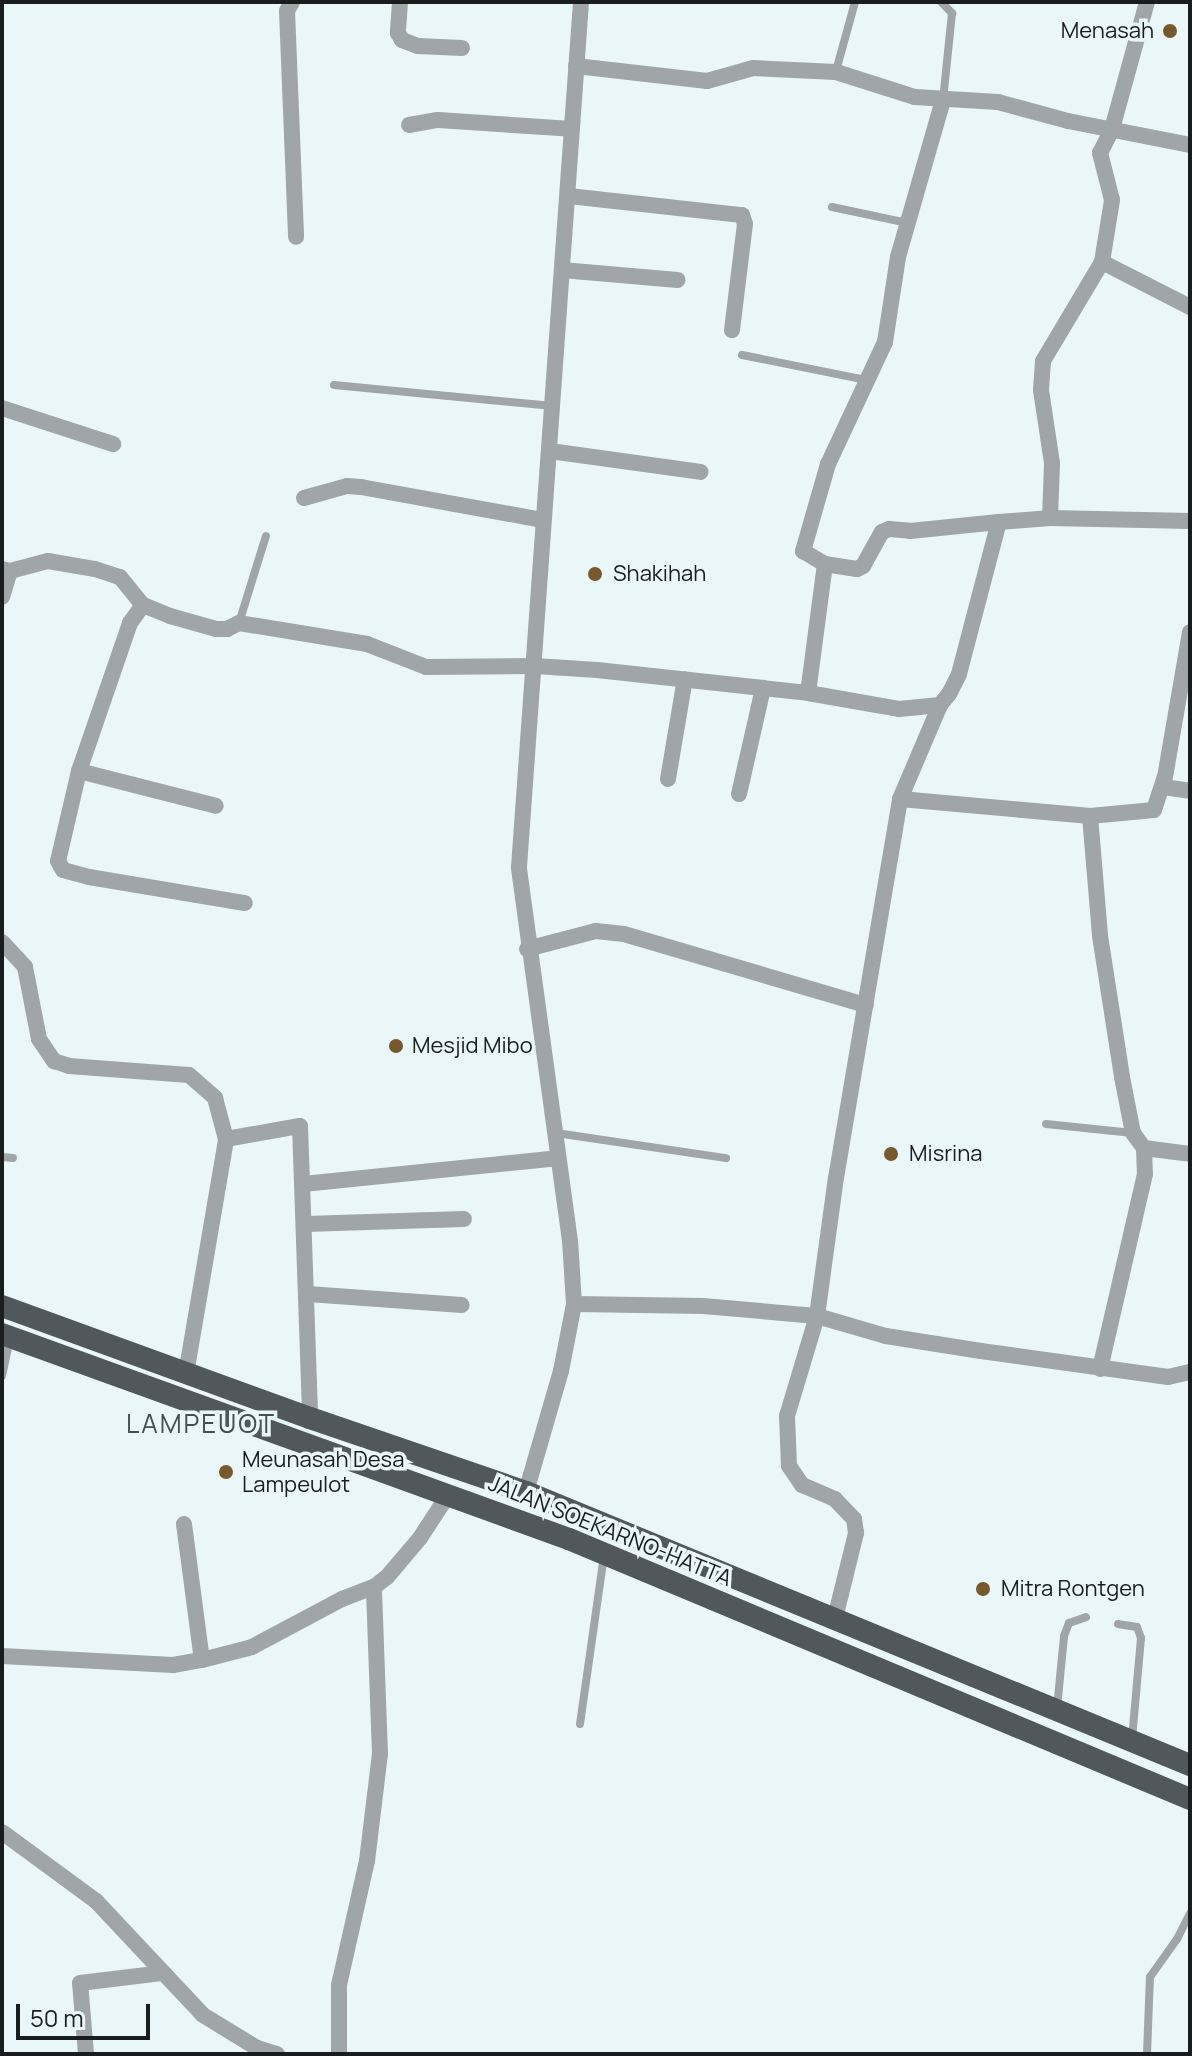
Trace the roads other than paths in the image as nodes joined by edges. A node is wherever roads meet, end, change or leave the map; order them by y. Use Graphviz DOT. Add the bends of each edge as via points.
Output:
graph roads {
  1 [pos="292,2"];
  2 [pos="400,2"];
  3 [pos="581,2"];
  4 [pos="855,2"];
  5 [pos="941,2"];
  6 [pos="1147,2"];
  7 [pos="462,48"];
  8 [pos="576,66"];
  9 [pos="836,72"];
  10 [pos="943,100"];
  11 [pos="409,125"];
  12 [pos="572,129"];
  13 [pos="1112,129"];
  14 [pos="1190,145"];
  15 [pos="569,196"];
  16 [pos="832,207"];
  17 [pos="908,223"];
  18 [pos="296,237"];
  19 [pos="1102,262"];
  20 [pos="562,270"];
  21 [pos="678,280"];
  22 [pos="1190,307"];
  23 [pos="732,330"];
  24 [pos="742,355"];
  25 [pos="866,380"];
  26 [pos="334,385"];
  27 [pos="554,406"];
  28 [pos="2,408"];
  29 [pos="113,444"];
  30 [pos="550,451"];
  31 [pos="701,472"];
  32 [pos="304,498"];
  33 [pos="1050,518"];
  34 [pos="543,520"];
  35 [pos="1190,521"];
  36 [pos="999,522"];
  37 [pos="266,536"];
  38 [pos="825,564"];
  39 [pos="6,570"];
  40 [pos="2,597"];
  41 [pos="143,605"];
  42 [pos="239,623"];
  43 [pos="1190,632"];
  44 [pos="535,666"];
  45 [pos="685,679"];
  46 [pos="763,688"];
  47 [pos="808,693"];
  48 [pos="940,705"];
  49 [pos="79,771"];
  50 [pos="668,779"];
  51 [pos="1163,787"];
  52 [pos="1190,791"];
  53 [pos="739,794"];
  54 [pos="900,799"];
  55 [pos="216,806"];
  56 [pos="1090,816"];
  57 [pos="245,903"];
  58 [pos="2,942"];
  59 [pos="527,949"];
  60 [pos="866,1005"];
  61 [pos="1046,1124"];
  62 [pos="555,1133"];
  63 [pos="1133,1133"];
  64 [pos="226,1139"];
  65 [pos="1144,1148"];
  66 [pos="1190,1154"];
  67 [pos="2,1157"];
  68 [pos="13,1158"];
  69 [pos="557,1158"];
  70 [pos="726,1158"];
  71 [pos="303,1184"];
  72 [pos="464,1219"];
  73 [pos="305,1224"];
  74 [pos="308,1294"];
  75 [pos="574,1304"];
  76 [pos="462,1305"];
  77 [pos="2,1306"];
  78 [pos="817,1316"];
  79 [pos="6,1335"];
  80 [pos="1100,1369"];
  81 [pos="1190,1372"];
  82 [pos="186,1374"];
  83 [pos="2,1376"];
  84 [pos="310,1418"];
  85 [pos="526,1492"];
  86 [pos="448,1495"];
  87 [pos="184,1524"];
  88 [pos="604,1554"];
  89 [pos="374,1587"];
  90 [pos="777,1594"];
  91 [pos="1086,1617"];
  92 [pos="835,1618"];
  93 [pos="765,1620"];
  94 [pos="1118,1624"];
  95 [pos="2,1656"];
  96 [pos="202,1660"];
  97 [pos="1057,1709"];
  98 [pos="580,1724"];
  99 [pos="1132,1741"];
  100 [pos="1190,1765"];
  101 [pos="1190,1799"];
  102 [pos="2,1832"];
  103 [pos="1190,1913"];
  104 [pos="163,1973"];
  105 [pos="86,2054"];
  106 [pos="277,2054"];
  107 [pos="339,2054"];
  108 [pos="1147,2054"];
  1 -- 18 [label="street" via="287,11"];
  2 -- 7 [label="street" via="402,40"];
  3 -- 8 [label="street"];
  4 -- 9 [label="lane"];
  5 -- 10 [label="lane" via="952,13"];
  6 -- 13 [label="street"];
  8 -- 9 [label="street" via="707,81 753,68"];
  8 -- 12 [label="street"];
  9 -- 10 [label="street" via="915,97"];
  10 -- 13 [label="street" via="998,102"];
  10 -- 17 [label="street"];
  11 -- 12 [label="street" via="438,120"];
  12 -- 15 [label="street"];
  13 -- 14 [label="street"];
  13 -- 19 [label="street" via="1100,153 1112,200"];
  15 -- 20 [label="street"];
  15 -- 23 [label="street" via="742,215"];
  16 -- 17 [label="lane"];
  17 -- 25 [label="street" via="885,342"];
  19 -- 22 [label="street"];
  19 -- 33 [label="street" via="1043,361 1041,390 1052,463"];
  20 -- 21 [label="street"];
  20 -- 27 [label="street"];
  24 -- 25 [label="lane"];
  25 -- 38 [label="street" via="828,464 803,546 806,555"];
  26 -- 27 [label="lane"];
  27 -- 30 [label="street"];
  28 -- 29 [label="street"];
  30 -- 31 [label="street"];
  30 -- 34 [label="street"];
  32 -- 34 [label="street" via="361,487"];
  33 -- 35 [label="street"];
  33 -- 36 [label="street"];
  34 -- 44 [label="street"];
  36 -- 38 [label="street" via="889,529 882,532 863,566"];
  36 -- 48 [label="street" via="959,674"];
  37 -- 42 [label="lane"];
  38 -- 47 [label="street"];
  39 -- 40 [label="street"];
  39 -- 41 [label="street" via="40,561 95,569 120,577"];
  41 -- 42 [label="street" via="216,629"];
  41 -- 49 [label="street" via="130,623"];
  42 -- 44 [label="street" via="367,644 426,667"];
  43 -- 51 [label="street"];
  44 -- 45 [label="street"];
  44 -- 59 [label="street" via="519,867"];
  45 -- 46 [label="street"];
  45 -- 50 [label="street"];
  46 -- 47 [label="street"];
  46 -- 53 [label="street"];
  47 -- 48 [label="street" via="899,709"];
  48 -- 54 [label="street"];
  49 -- 55 [label="street"];
  49 -- 57 [label="street" via="60,844 63,870"];
  51 -- 52 [label="street"];
  51 -- 56 [label="street" via="1154,810"];
  54 -- 56 [label="street"];
  54 -- 60 [label="street"];
  56 -- 63 [label="street" via="1100,936"];
  58 -- 64 [label="street" via="25,967 39,1039 54,1061 189,1075 215,1098"];
  59 -- 60 [label="street" via="596,931 624,934"];
  59 -- 62 [label="street"];
  60 -- 78 [label="street"];
  61 -- 63 [label="lane"];
  62 -- 69 [label="street"];
  62 -- 70 [label="lane"];
  63 -- 65 [label="street"];
  64 -- 71 [label="street" via="300,1126"];
  64 -- 82 [label="street"];
  65 -- 66 [label="street"];
  65 -- 80 [label="street" via="1139,1207"];
  67 -- 68 [label="lane"];
  69 -- 71 [label="street"];
  69 -- 75 [label="street"];
  71 -- 73 [label="street"];
  72 -- 73 [label="street"];
  73 -- 74 [label="street"];
  74 -- 76 [label="street"];
  74 -- 84 [label="street"];
  75 -- 78 [label="street" via="703,1306"];
  75 -- 85 [label="street"];
  77 -- 82 [label="highway, JALAN SOEKARNO-HATTA"];
  78 -- 80 [label="street" via="886,1336"];
  78 -- 92 [label="street" via="787,1416 787,1454 802,1485 835,1499 854,1519 856,1533"];
  79 -- 83 [label="lane"];
  79 -- 86 [label="highway, JALAN SOEKARNO-HATTA"];
  80 -- 81 [label="street" via="1168,1377"];
  82 -- 84 [label="highway, JALAN SOEKARNO-HATTA"];
  84 -- 85 [label="highway, JALAN SOEKARNO-HATTA"];
  85 -- 90 [label="highway, JALAN SOEKARNO-HATTA"];
  86 -- 88 [label="highway, JALAN SOEKARNO-HATTA"];
  86 -- 89 [label="street" via="420,1538"];
  87 -- 96 [label="street"];
  88 -- 93 [label="highway, JALAN SOEKARNO-HATTA"];
  88 -- 98 [label="lane"];
  89 -- 96 [label="street" via="252,1647"];
  89 -- 107 [label="street" via="380,1754 367,1861 339,1985"];
  90 -- 92 [label="highway, JALAN SOEKARNO-HATTA"];
  90 -- 93 [label="highway"];
  91 -- 97 [label="lane" via="1069,1623 1064,1636"];
  92 -- 97 [label="highway, JALAN SOEKARNO-HATTA"];
  93 -- 101 [label="highway, JALAN SOEKARNO-HATTA"];
  94 -- 99 [label="lane" via="1137,1627 1141,1638"];
  95 -- 96 [label="street" via="173,1665"];
  97 -- 99 [label="highway, JALAN SOEKARNO-HATTA"];
  99 -- 100 [label="highway, JALAN SOEKARNO-HATTA"];
  102 -- 104 [label="street" via="96,1901"];
  103 -- 108 [label="lane" via="1150,1977"];
  104 -- 105 [label="street" via="80,1983"];
  104 -- 106 [label="street" via="203,2015 257,2048"];
}
